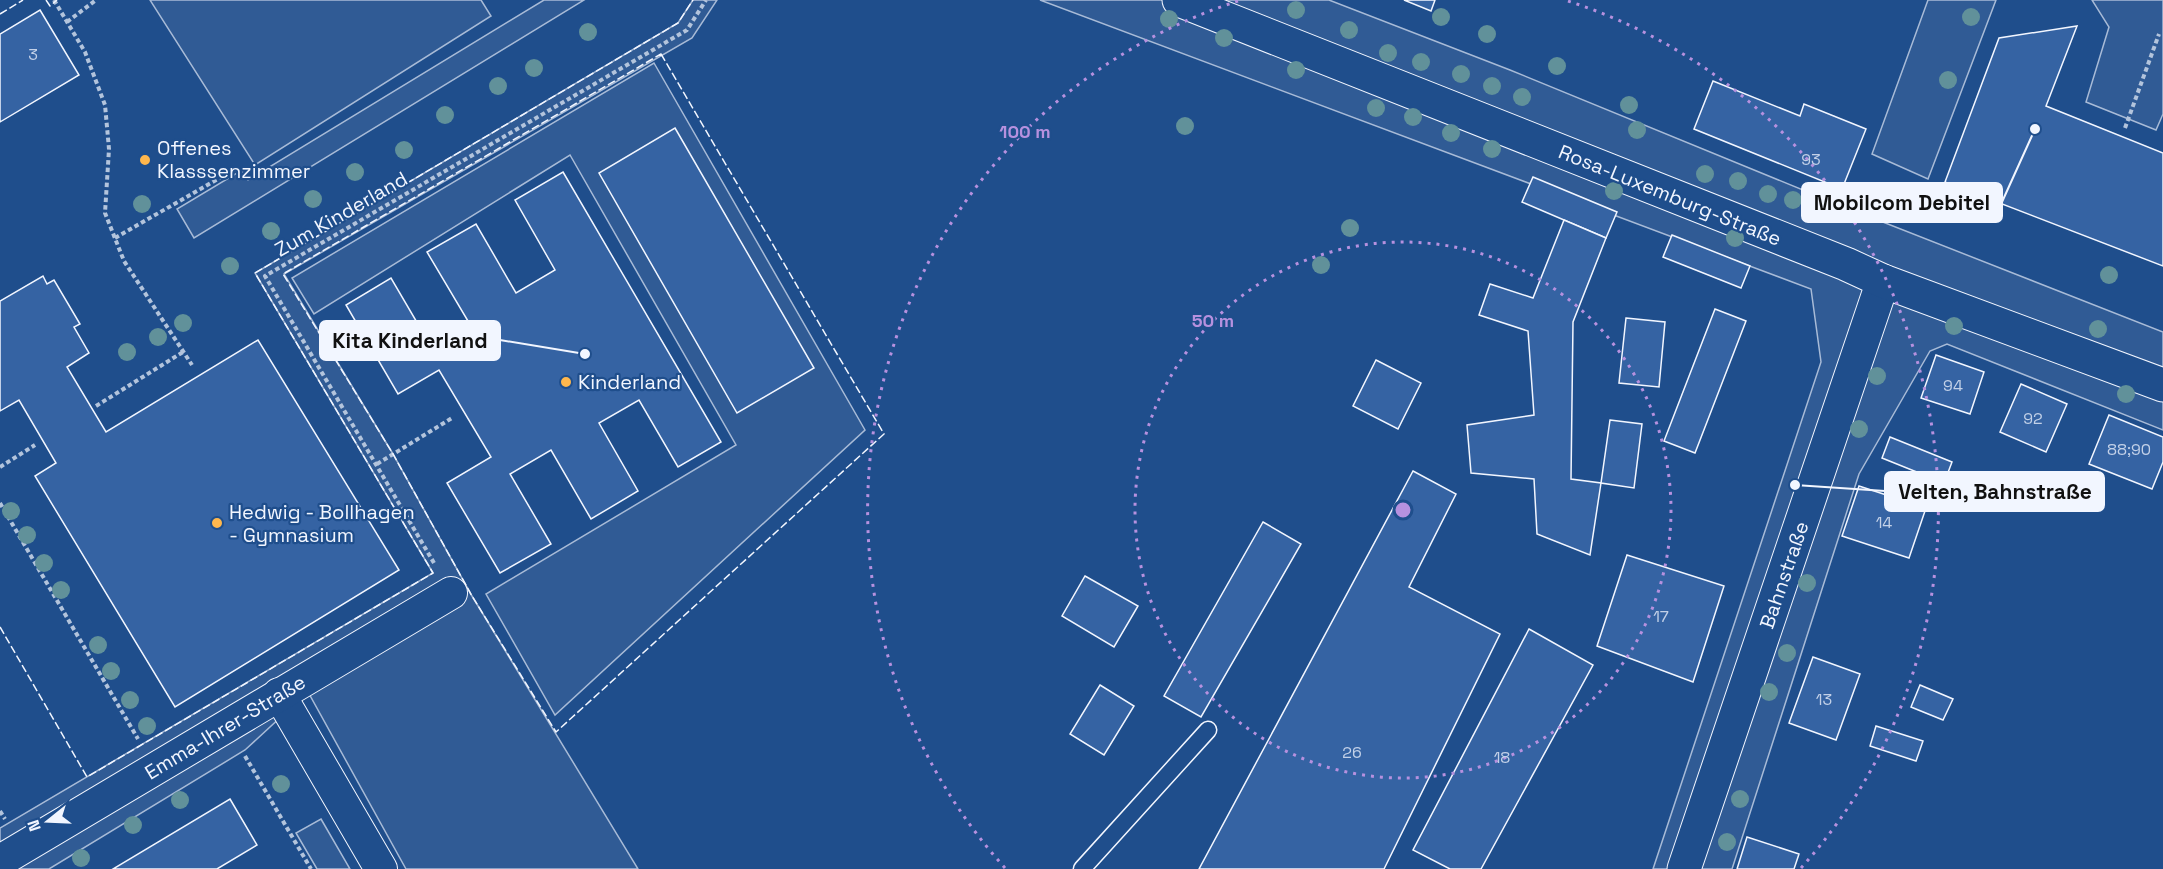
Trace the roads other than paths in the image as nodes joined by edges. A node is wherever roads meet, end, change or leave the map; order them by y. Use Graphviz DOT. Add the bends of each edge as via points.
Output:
graph roads {
  1 [pos="1179,0"];
  2 [pos="1883,281"];
  3 [pos="2163,385"];
  4 [pos="451,592"];
  5 [pos="279,694"];
  6 [pos="1208,730"];
  7 [pos="0,861"];
  8 [pos="381,869"];
  9 [pos="1082,869"];
  10 [pos="1684,869"];
  1 -- 2 [label="main road, Rosa-Luxemburg-Straße"];
  2 -- 3 [label="main road, Rosa-Luxemburg-Straße"];
  2 -- 10 [label="main road, Bahnstraße"];
  4 -- 5 [label="street, Emma-Ihrer-Straße"];
  5 -- 7 [label="street, Emma-Ihrer-Straße"];
  5 -- 8 [label="street"];
  6 -- 9 [label="lane"];
}
